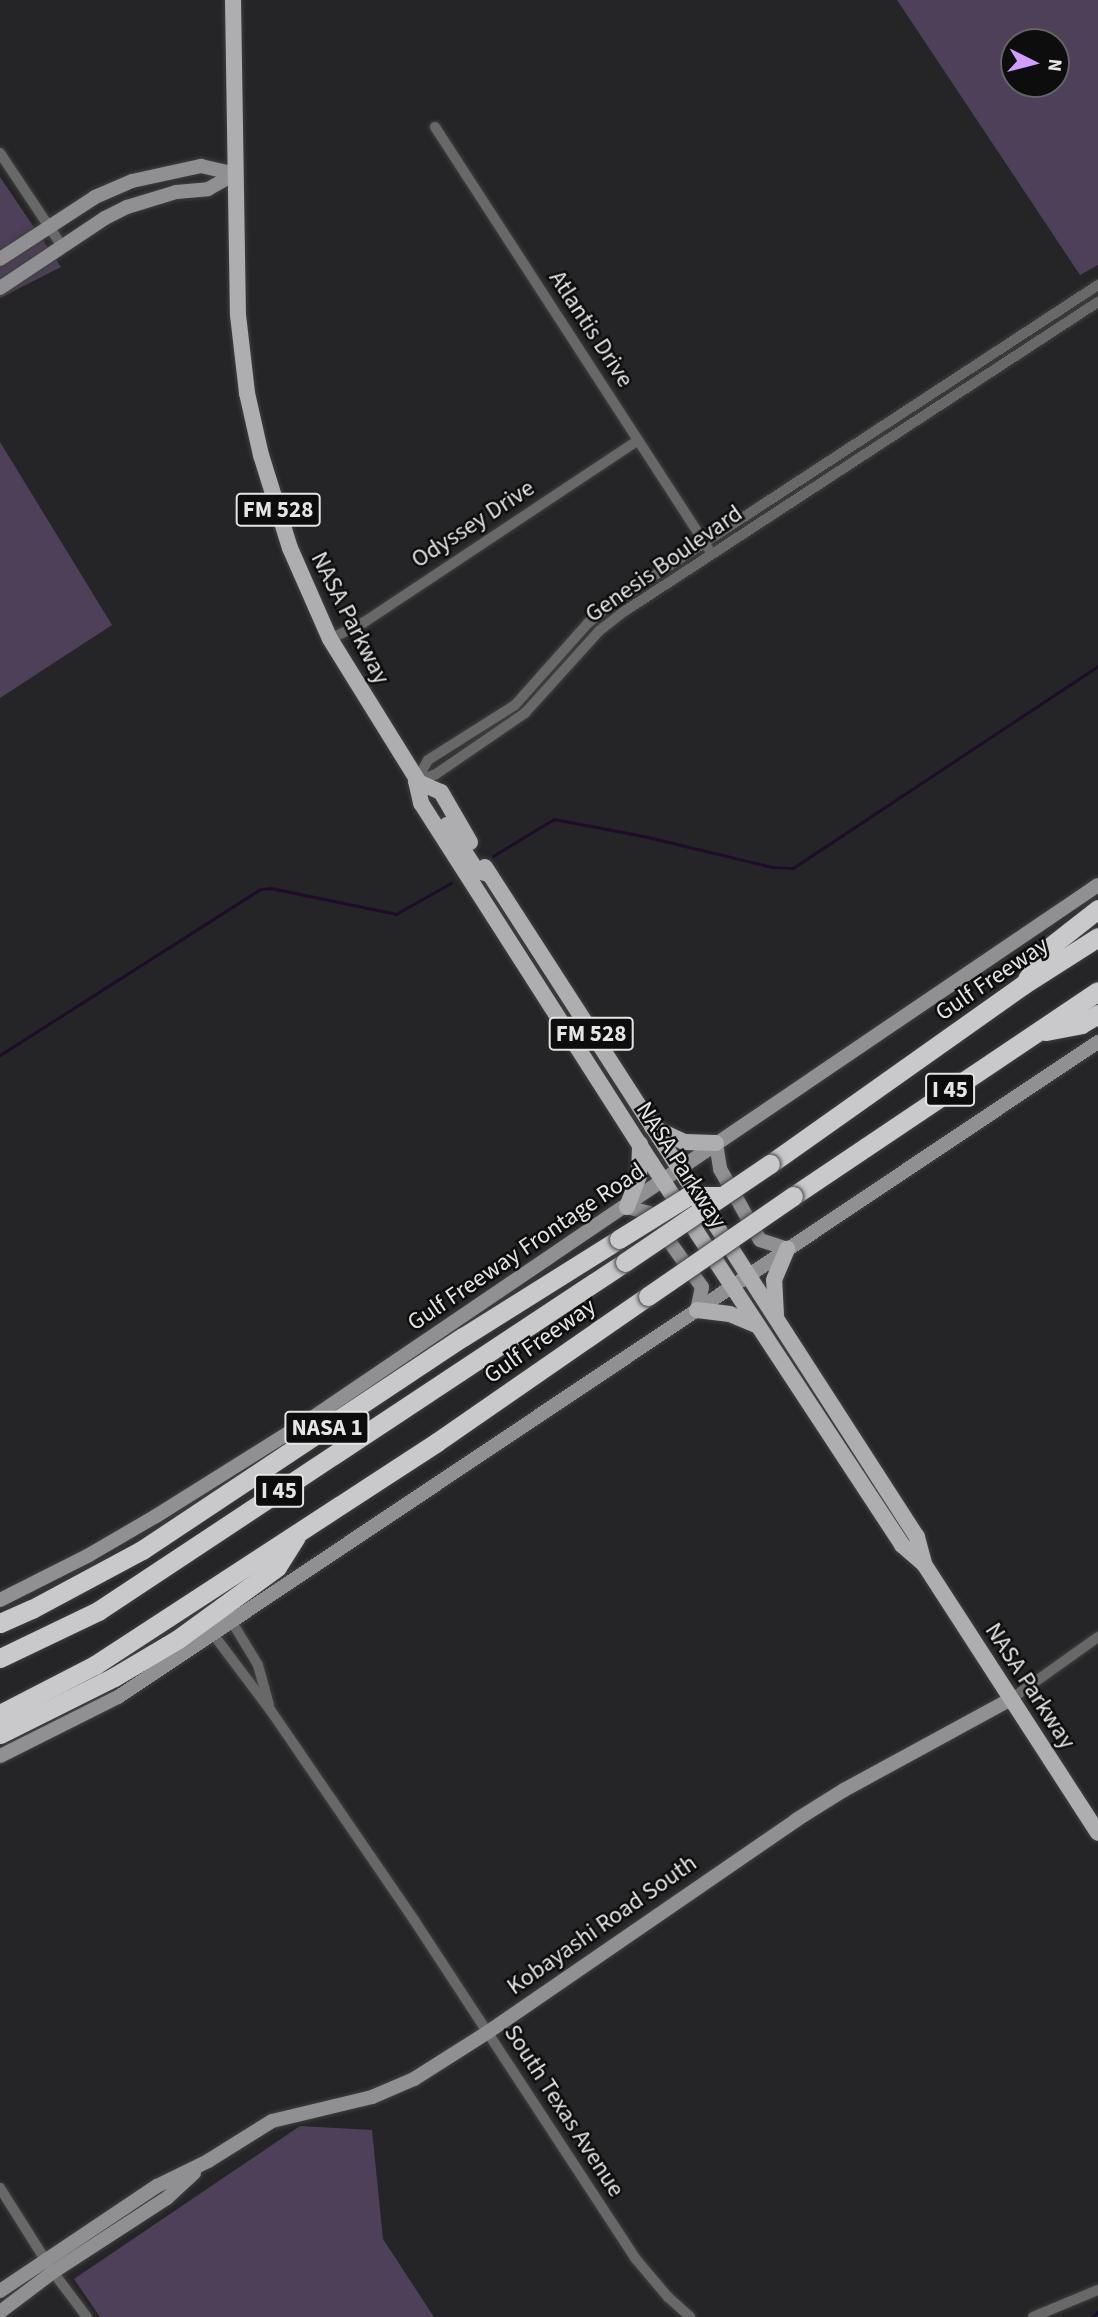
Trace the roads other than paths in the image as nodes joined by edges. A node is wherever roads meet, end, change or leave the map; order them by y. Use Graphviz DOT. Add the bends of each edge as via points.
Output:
graph roads {
  1 [pos="233,0"];
  2 [pos="435,127"];
  3 [pos="0,153"];
  4 [pos="235,174"];
  5 [pos="49,228"];
  6 [pos="62,246"];
  7 [pos="0,259"];
  8 [pos="1098,285"];
  9 [pos="0,288"];
  10 [pos="1098,302"];
  11 [pos="955,379"];
  12 [pos="962,391"];
  13 [pos="638,440"];
  14 [pos="831,461"];
  15 [pos="838,472"];
  16 [pos="705,544"];
  17 [pos="712,555"];
  18 [pos="330,639"];
  19 [pos="416,781"];
  20 [pos="1098,885"];
  21 [pos="1098,909"];
  22 [pos="514,915"];
  23 [pos="497,925"];
  24 [pos="1098,937"];
  25 [pos="1023,985"];
  26 [pos="1098,991"];
  27 [pos="1098,1014"];
  28 [pos="1035,1033"];
  29 [pos="1098,1042"];
  30 [pos="651,1127"];
  31 [pos="716,1143"];
  32 [pos="640,1144"];
  33 [pos="680,1171"];
  34 [pos="664,1182"];
  35 [pos="722,1196"];
  36 [pos="627,1206"];
  37 [pos="787,1249"];
  38 [pos="748,1274"];
  39 [pos="732,1285"];
  40 [pos="697,1310"];
  41 [pos="776,1318"];
  42 [pos="758,1326"];
  43 [pos="301,1530"];
  44 [pos="924,1564"];
  45 [pos="0,1600"];
  46 [pos="232,1622"];
  47 [pos="0,1623"];
  48 [pos="213,1634"];
  49 [pos="1098,1637"];
  50 [pos="0,1658"];
  51 [pos="1011,1699"];
  52 [pos="271,1711"];
  53 [pos="0,1714"];
  54 [pos="0,1734"];
  55 [pos="0,1756"];
  56 [pos="1098,1833"];
  57 [pos="488,2032"];
  58 [pos="208,2161"];
  59 [pos="0,2188"];
  60 [pos="45,2259"];
  61 [pos="53,2272"];
  62 [pos="1098,2290"];
  63 [pos="0,2291"];
  64 [pos="0,2312"];
  65 [pos="87,2317"];
  66 [pos="690,2317"];
  67 [pos="1033,2317"];
  1 -- 4 [label="main road, FM 528"];
  2 -- 13 [label="street, Atlantis Drive"];
  3 -- 5 [label="street"];
  4 -- 5 [label="main road" via="201,166 148,176 95,197"];
  4 -- 6 [label="main road" via="208,189 176,192 127,207"];
  4 -- 18 [label="main road, NASA Parkway / FM 528" via="240,332 249,403 290,548"];
  5 -- 6 [label="street"];
  5 -- 7 [label="main road"];
  6 -- 9 [label="main road"];
  8 -- 11 [label="street, Genesis Boulevard"];
  10 -- 12 [label="street, Genesis Boulevard"];
  11 -- 12 [label="street"];
  11 -- 14 [label="street, Genesis Boulevard"];
  12 -- 15 [label="street, Genesis Boulevard"];
  13 -- 16 [label="street, Atlantis Drive"];
  13 -- 18 [label="street, Odyssey Drive" via="363,624"];
  14 -- 15 [label="street"];
  14 -- 16 [label="street, Genesis Boulevard"];
  15 -- 17 [label="street, Genesis Boulevard"];
  16 -- 17 [label="street, Atlantis Drive"];
  16 -- 19 [label="street, Genesis Boulevard" via="601,612 518,702 428,760"];
  17 -- 19 [label="street, Genesis Boulevard" via="599,631 520,717 436,774"];
  18 -- 19 [label="main road, NASA Parkway / FM 528"];
  19 -- 22 [label="main road, NASA Parkway / FM 528" via="441,792"];
  19 -- 23 [label="main road, NASA Parkway / FM 528" via="421,803"];
  20 -- 31 [label="main road, Gulf Freeway Frontage Road"];
  21 -- 25 [label="highway" via="1047,948"];
  22 -- 23 [label="main road"];
  22 -- 30 [label="main road, NASA Parkway / FM 528"];
  23 -- 32 [label="main road, NASA Parkway / FM 528"];
  24 -- 25 [label="highway, Gulf Freeway / I 45"];
  25 -- 35 [label="highway, Gulf Freeway / I 45, bridge"];
  26 -- 28 [label="highway, Gulf Freeway / I 45"];
  27 -- 28 [label="highway" via="1081,1024"];
  28 -- 43 [label="highway, Gulf Freeway / I 45, bridge"];
  29 -- 37 [label="main road"];
  30 -- 31 [label="main road" via="684,1142"];
  30 -- 33 [label="main road, NASA Parkway / FM 528"];
  31 -- 33 [label="main road, Gulf Freeway Frontage Road"];
  31 -- 37 [label="main road" via="720,1169 760,1240"];
  32 -- 34 [label="main road, NASA Parkway / FM 528"];
  32 -- 36 [label="main road" via="639,1175"];
  33 -- 34 [label="main road, Gulf Freeway Frontage Road"];
  33 -- 38 [label="main road, NASA Parkway / FM 528"];
  34 -- 36 [label="main road, Gulf Freeway Frontage Road"];
  34 -- 39 [label="main road, NASA Parkway / FM 528"];
  35 -- 47 [label="highway, NASA 1, bridge" via="688,1196 463,1337 142,1550"];
  35 -- 50 [label="highway, Gulf Freeway / I 45, bridge" via="98,1611"];
  36 -- 40 [label="main road" via="649,1213 702,1287"];
  36 -- 45 [label="main road, Gulf Freeway Frontage Road" via="309,1420 156,1516"];
  37 -- 38 [label="main road"];
  37 -- 41 [label="main road" via="774,1280"];
  38 -- 39 [label="main road"];
  38 -- 41 [label="main road, NASA Parkway"];
  39 -- 40 [label="main road"];
  39 -- 42 [label="main road, NASA Parkway"];
  40 -- 42 [label="main road" via="730,1314"];
  40 -- 46 [label="main road"];
  41 -- 44 [label="main road, NASA Parkway" via="917,1537"];
  42 -- 44 [label="main road, NASA Parkway" via="902,1545"];
  43 -- 53 [label="highway, Gulf Freeway / I 45" via="95,1665"];
  43 -- 54 [label="highway" via="277,1567 178,1639"];
  44 -- 51 [label="main road, NASA Parkway"];
  46 -- 48 [label="main road"];
  46 -- 52 [label="street, South Texas Avenue" via="258,1665"];
  48 -- 52 [label="street, South Texas Avenue"];
  48 -- 55 [label="main road" via="118,1697"];
  49 -- 51 [label="street"];
  51 -- 56 [label="main road, NASA Parkway"];
  51 -- 57 [label="main road, Kobayashi Road South" via="796,1820"];
  52 -- 57 [label="street, South Texas Avenue"];
  57 -- 58 [label="main road, Kobayashi Road South" via="397,2088 272,2121"];
  57 -- 66 [label="street, South Texas Avenue" via="635,2258"];
  58 -- 60 [label="main road, Kobayashi Road South" via="157,2186"];
  58 -- 61 [label="main road, Kobayashi Road South" via="167,2198"];
  59 -- 60 [label="street"];
  60 -- 61 [label="street"];
  60 -- 63 [label="main road, Kobayashi Road South"];
  61 -- 64 [label="main road, Kobayashi Road South"];
  61 -- 65 [label="street"];
  62 -- 67 [label="street"];
}
